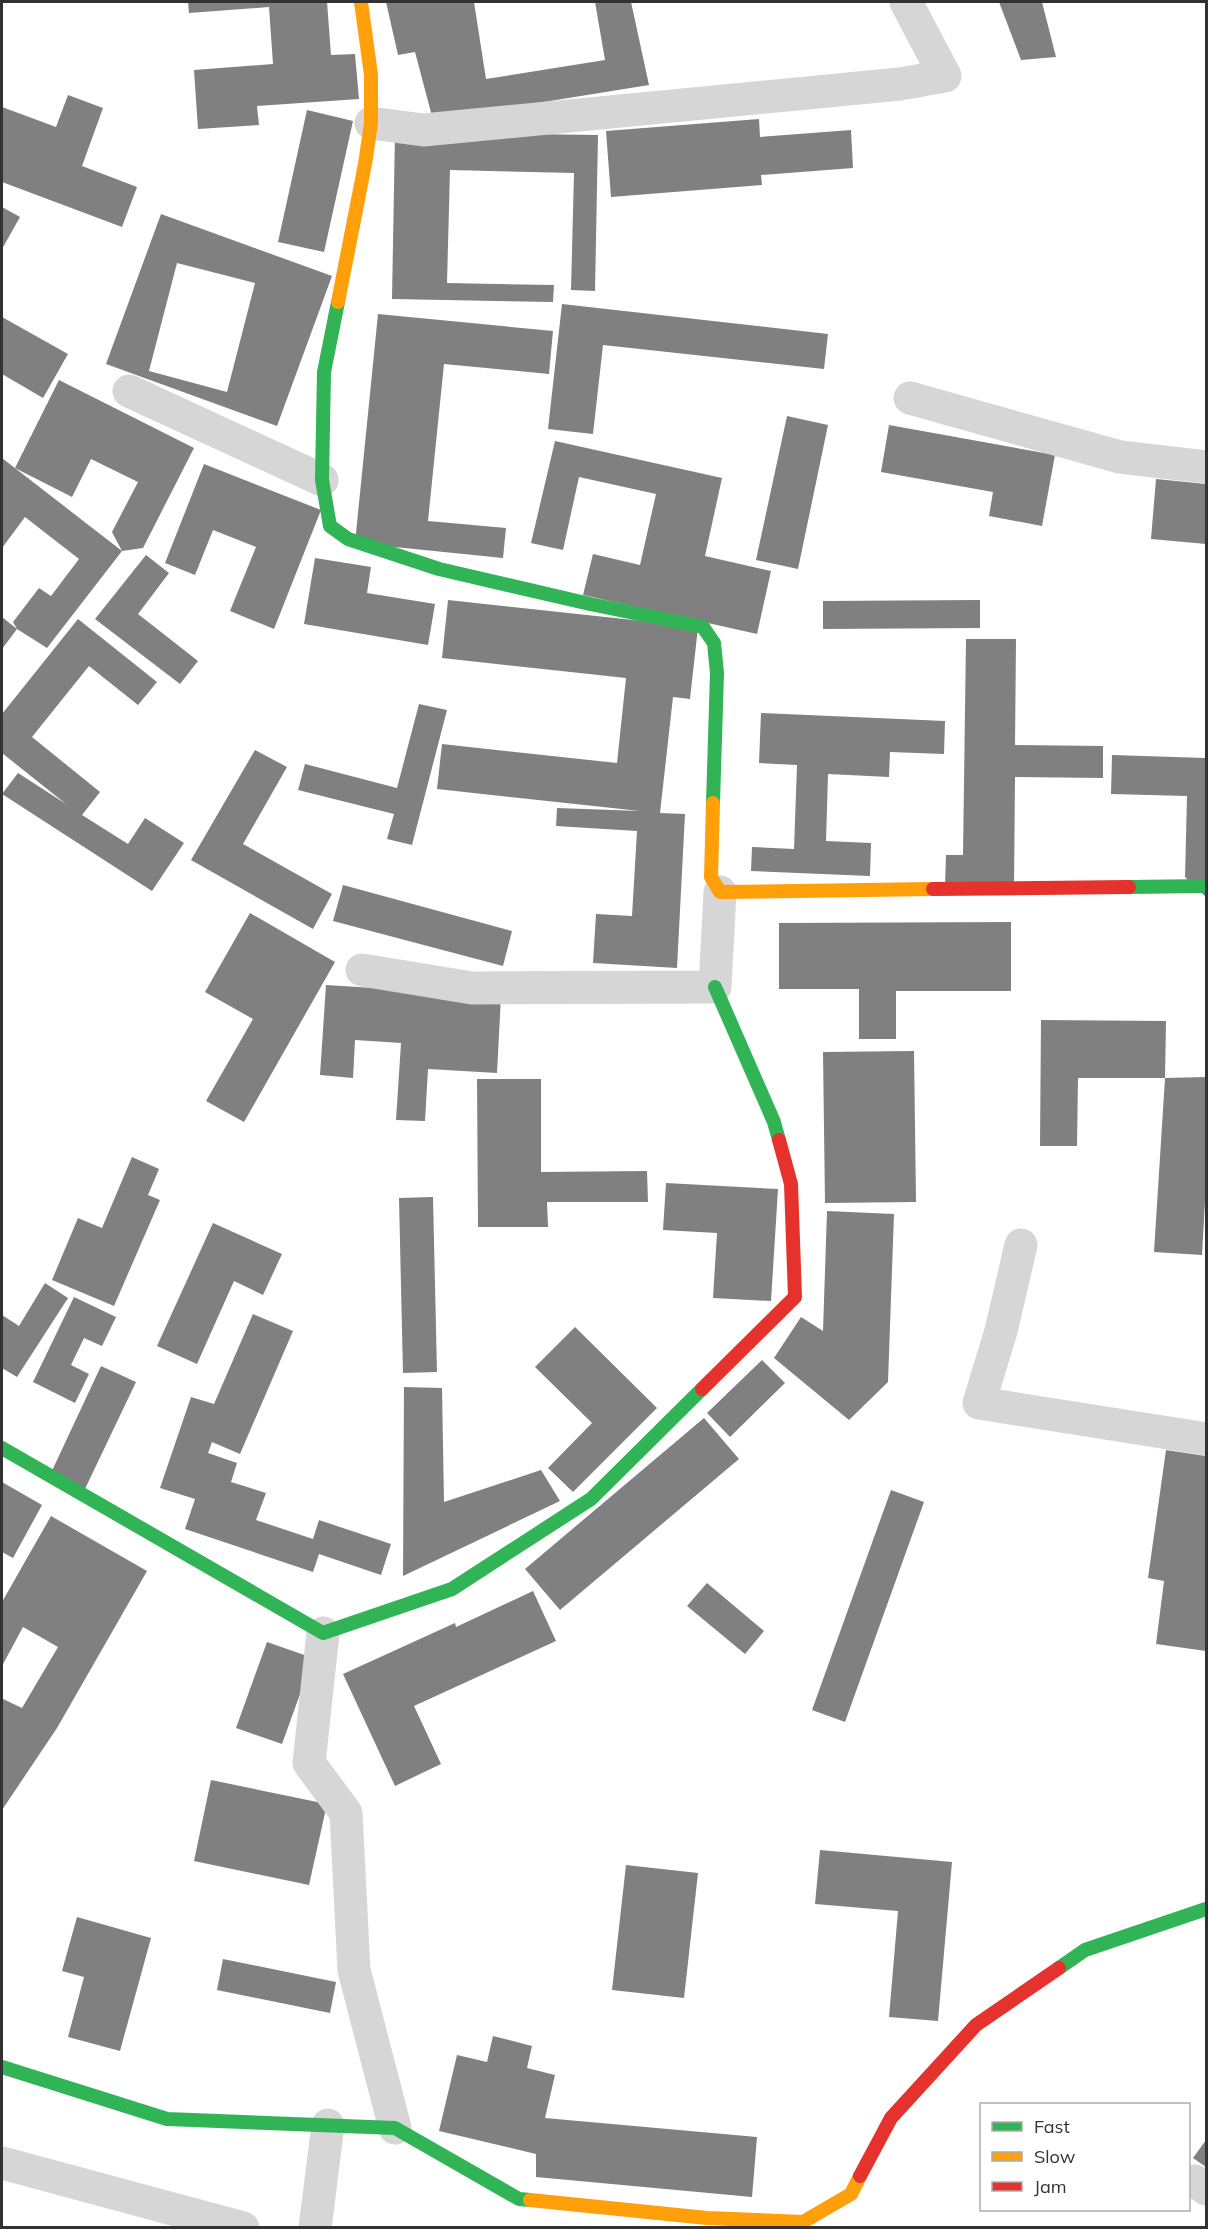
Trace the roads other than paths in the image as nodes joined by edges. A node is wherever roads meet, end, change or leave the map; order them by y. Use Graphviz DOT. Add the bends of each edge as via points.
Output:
graph roads {
  1 [pos="361,2"];
  2 [pos="906,2"];
  3 [pos="370,123"];
  4 [pos="129,391"];
  5 [pos="910,398"];
  6 [pos="1206,467"];
  7 [pos="322,480"];
  8 [pos="1206,886"];
  9 [pos="720,892"];
  10 [pos="362,970"];
  11 [pos="715,987"];
  12 [pos="1021,1245"];
  13 [pos="1206,1439"];
  14 [pos="2,1448"];
  15 [pos="323,1633"];
  16 [pos="1206,1909"];
  17 [pos="2,2067"];
  18 [pos="328,2125"];
  19 [pos="394,2128"];
  20 [pos="2,2163"];
  21 [pos="243,2228"];
  22 [pos="315,2228"];
  1 -- 3 [label="street" via="370,75"];
  2 -- 3 [label="street" via="945,76 900,84 423,130"];
  3 -- 7 [label="street" via="324,372"];
  4 -- 7 [label="street"];
  5 -- 6 [label="street" via="1120,457"];
  7 -- 9 [label="street" via="330,526 348,539 439,569 703,627 714,643 717,673 711,876"];
  8 -- 9 [label="street"];
  9 -- 11 [label="street"];
  10 -- 11 [label="street" via="472,988"];
  11 -- 15 [label="street" via="774,1122 791,1184 795,1297 591,1499 452,1589"];
  12 -- 13 [label="street" via="1001,1332 979,1403"];
  14 -- 15 [label="street"];
  15 -- 19 [label="street" via="309,1763 346,1814 354,1970"];
  16 -- 19 [label="street" via="1085,1950 976,2025 891,2118 851,2194 803,2222 707,2218 519,2199"];
  17 -- 18 [label="street" via="167,2119"];
  18 -- 19 [label="street"];
  18 -- 22 [label="street"];
  20 -- 21 [label="street"];
}
